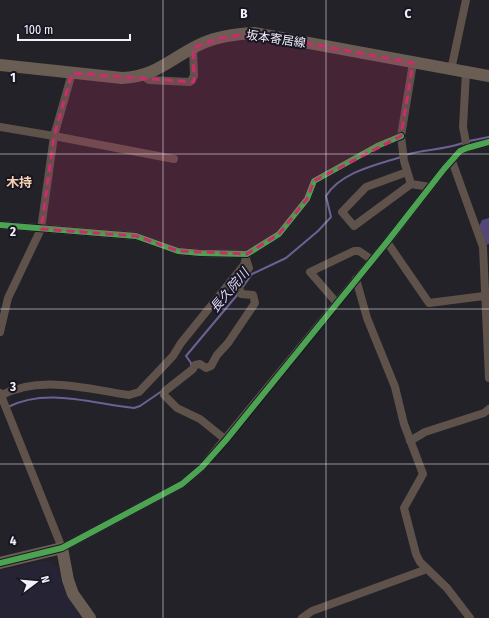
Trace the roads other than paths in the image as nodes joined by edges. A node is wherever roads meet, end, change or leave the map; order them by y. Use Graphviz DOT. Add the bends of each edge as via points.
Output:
graph roads {
  1 [pos="466,0"];
  2 [pos="193,48"];
  3 [pos="413,63"];
  4 [pos="0,65"];
  5 [pos="451,70"];
  6 [pos="466,72"];
  7 [pos="72,73"];
  8 [pos="143,76"];
  9 [pos="489,76"];
  10 [pos="0,127"];
  11 [pos="54,136"];
  12 [pos="401,136"];
  13 [pos="489,142"];
  14 [pos="467,147"];
  15 [pos="174,159"];
  16 [pos="452,161"];
  17 [pos="407,172"];
  18 [pos="411,184"];
  19 [pos="430,188"];
  20 [pos="0,225"];
  21 [pos="41,229"];
  22 [pos="387,242"];
  23 [pos="247,256"];
  24 [pos="372,260"];
  25 [pos="356,279"];
  26 [pos="484,296"];
  27 [pos="336,302"];
  28 [pos="0,332"];
  29 [pos="489,378"];
  30 [pos="0,395"];
  31 [pos="489,409"];
  32 [pos="226,440"];
  33 [pos="410,441"];
  34 [pos="62,548"];
  35 [pos="0,563"];
  36 [pos="427,569"];
  37 [pos="90,618"];
  38 [pos="302,618"];
  39 [pos="470,618"];
  1 -- 5 [label="street"];
  2 -- 3 [label="main road, 坂本寄居線" via="236,34 254,33"];
  2 -- 8 [label="main road, 坂本寄居線"];
  2 -- 8 [label="street" via="194,76 190,82 149,80"];
  3 -- 5 [label="main road, 坂本寄居線"];
  3 -- 12 [label="street"];
  4 -- 7 [label="main road, 坂本寄居線"];
  5 -- 6 [label="main road, 坂本寄居線"];
  6 -- 9 [label="main road, 坂本寄居線"];
  6 -- 14 [label="street" via="464,137"];
  7 -- 8 [label="main road, 坂本寄居線" via="122,78"];
  7 -- 11 [label="street"];
  10 -- 11 [label="street"];
  11 -- 15 [label="street"];
  11 -- 21 [label="street"];
  12 -- 17 [label="street"];
  12 -- 23 [label="street" via="377,146 314,181 307,199 287,225"];
  13 -- 14 [label="street"];
  14 -- 16 [label="street"];
  16 -- 19 [label="street"];
  16 -- 26 [label="street" via="483,246"];
  17 -- 18 [label="street"];
  17 -- 18 [label="street" via="366,187 342,212 354,226"];
  18 -- 19 [label="street"];
  19 -- 22 [label="street"];
  20 -- 21 [label="street"];
  21 -- 23 [label="street" via="136,236 178,251"];
  21 -- 28 [label="street" via="8,298"];
  22 -- 24 [label="street"];
  22 -- 26 [label="street" via="429,302"];
  23 -- 30 [label="street" via="233,280 173,356 139,392 129,395 46,383 14,389"];
  23 -- 32 [label="street" via="249,268 238,284 241,294 253,295 254,303 228,343 216,355 211,366 206,368 200,364 195,365 165,391 164,395 177,408 200,420"];
  24 -- 25 [label="street"];
  24 -- 27 [label="street" via="359,251 354,251 310,272"];
  25 -- 27 [label="street"];
  25 -- 33 [label="street" via="367,318 395,388"];
  26 -- 29 [label="street"];
  27 -- 32 [label="street"];
  30 -- 34 [label="street"];
  31 -- 33 [label="street" via="484,413 425,432"];
  32 -- 34 [label="street" via="202,467 182,484"];
  33 -- 36 [label="street" via="423,474 404,508 416,554"];
  34 -- 35 [label="main road"];
  34 -- 37 [label="main road" via="73,594"];
  36 -- 38 [label="street" via="312,611"];
  36 -- 39 [label="street" via="457,599"];
}
